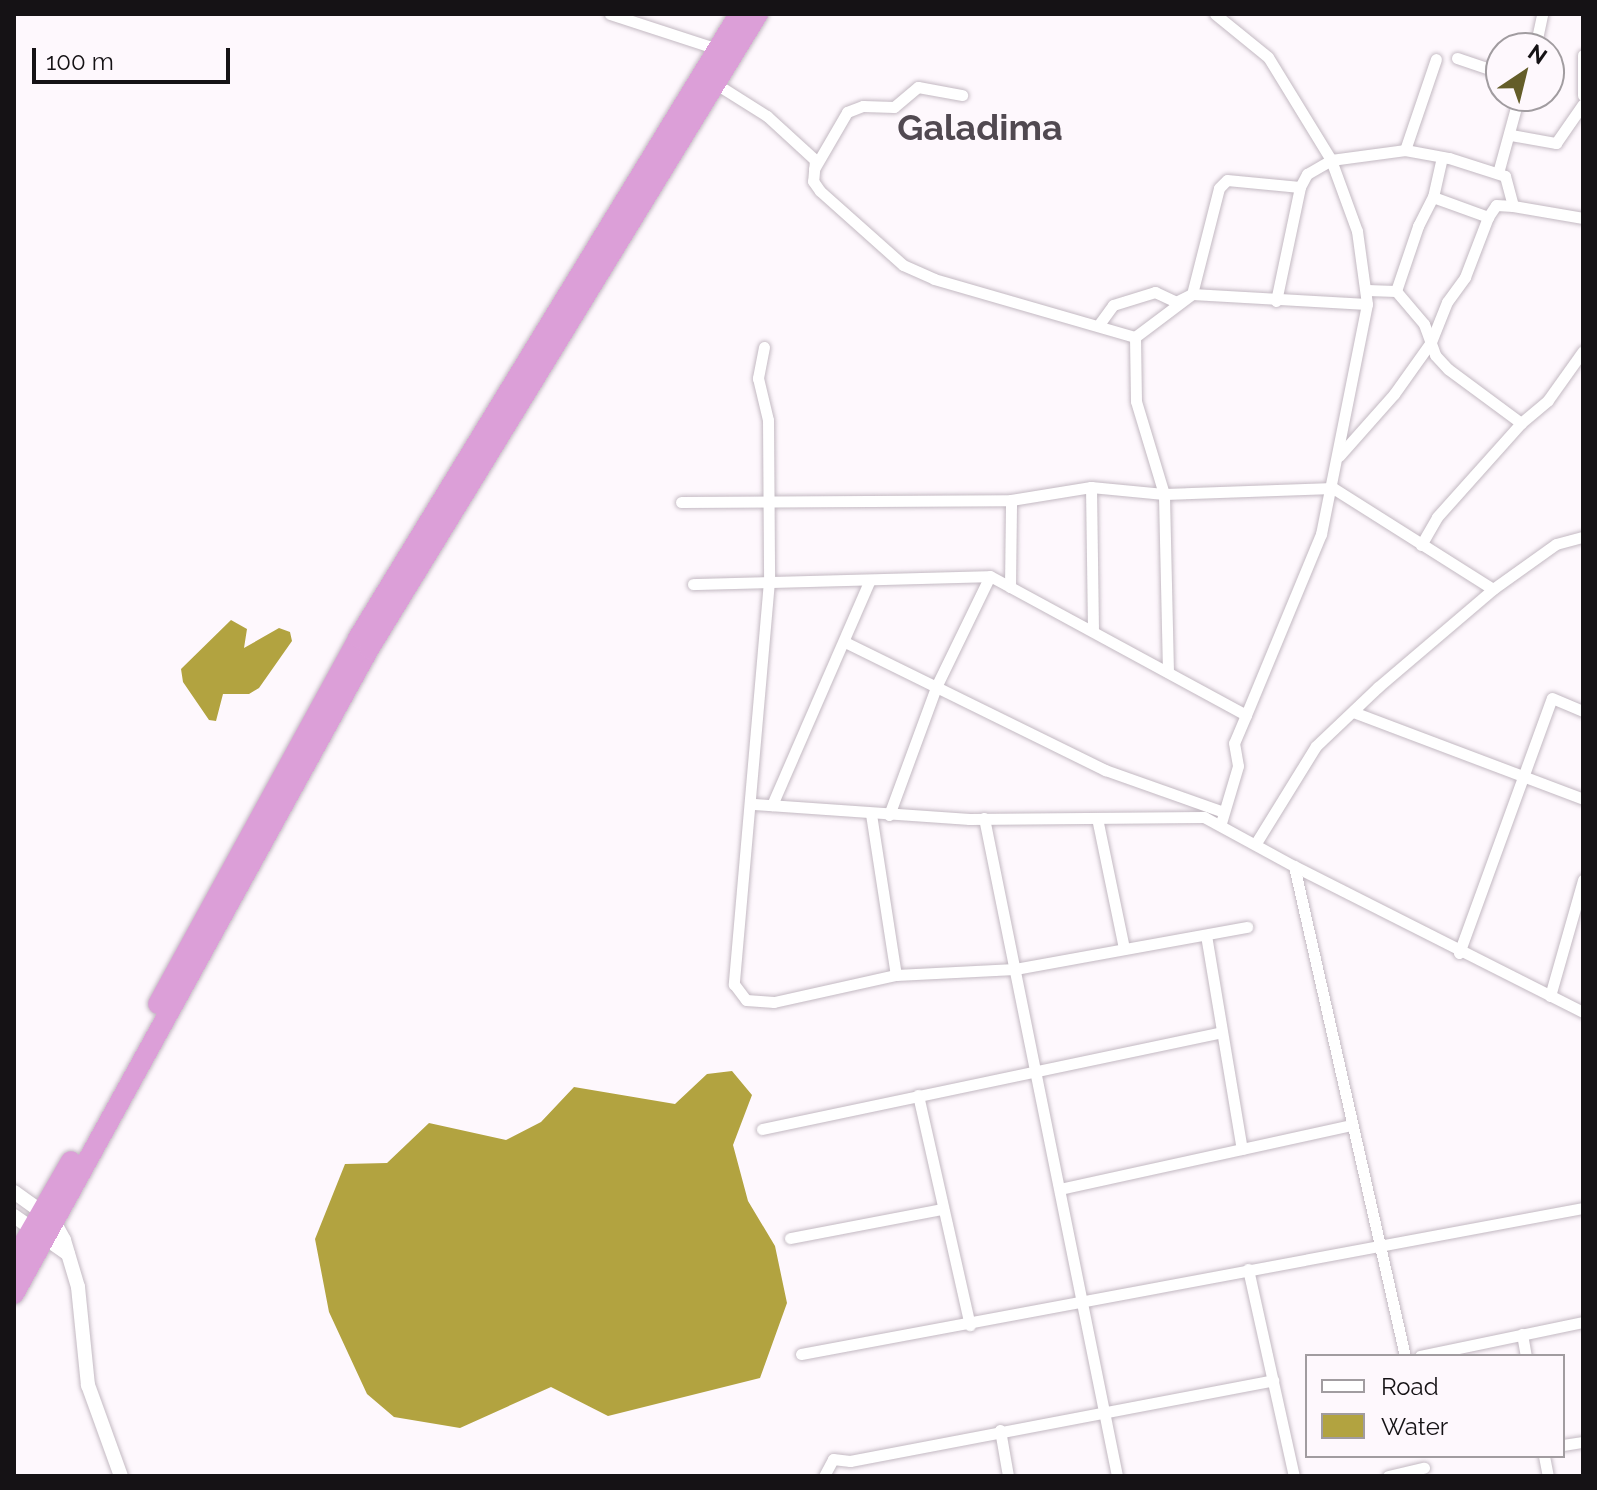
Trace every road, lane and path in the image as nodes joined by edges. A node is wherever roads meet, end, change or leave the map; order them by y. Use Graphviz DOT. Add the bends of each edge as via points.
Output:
graph roads {
  1 [pos="610,14"];
  2 [pos="1215,14"];
  3 [pos="745,19"];
  4 [pos="718,49"];
  5 [pos="1583,55"];
  6 [pos="1457,58"];
  7 [pos="1436,59"];
  8 [pos="1485,68"];
  9 [pos="709,80"];
  10 [pos="962,95"];
  11 [pos="1583,95"];
  12 [pos="1583,104"];
  13 [pos="1516,112"];
  14 [pos="1511,135"];
  15 [pos="1405,150"];
  16 [pos="1442,157"];
  17 [pos="1331,160"];
  18 [pos="813,170"];
  19 [pos="1498,173"];
  20 [pos="1300,187"];
  21 [pos="1433,197"];
  22 [pos="1513,206"];
  23 [pos="1488,217"];
  24 [pos="1583,218"];
  25 [pos="1367,290"];
  26 [pos="1396,291"];
  27 [pos="1192,294"];
  28 [pos="1276,301"];
  29 [pos="1367,304"];
  30 [pos="1100,323"];
  31 [pos="1135,337"];
  32 [pos="1431,342"];
  33 [pos="764,347"];
  34 [pos="1581,359"];
  35 [pos="1521,423"];
  36 [pos="1338,457"];
  37 [pos="1091,487"];
  38 [pos="1333,488"];
  39 [pos="1164,494"];
  40 [pos="767,500"];
  41 [pos="1011,500"];
  42 [pos="681,502"];
  43 [pos="1583,537"];
  44 [pos="1421,545"];
  45 [pos="990,576"];
  46 [pos="870,580"];
  47 [pos="769,581"];
  48 [pos="693,584"];
  49 [pos="1010,587"];
  50 [pos="1493,589"];
  51 [pos="1093,631"];
  52 [pos="845,642"];
  53 [pos="1168,672"];
  54 [pos="936,687"];
  55 [pos="1583,711"];
  56 [pos="1356,713"];
  57 [pos="1246,715"];
  58 [pos="1523,776"];
  59 [pos="1583,799"];
  60 [pos="754,804"];
  61 [pos="772,805"];
  62 [pos="871,814"];
  63 [pos="889,815"];
  64 [pos="1221,817"];
  65 [pos="984,818"];
  66 [pos="1097,818"];
  67 [pos="1256,843"];
  68 [pos="1294,866"];
  69 [pos="1583,880"];
  70 [pos="1247,927"];
  71 [pos="1206,935"];
  72 [pos="1124,948"];
  73 [pos="1459,953"];
  74 [pos="1015,969"];
  75 [pos="896,975"];
  76 [pos="1550,996"];
  77 [pos="1583,1012"];
  78 [pos="1219,1033"];
  79 [pos="1036,1070"];
  80 [pos="918,1095"];
  81 [pos="1351,1125"];
  82 [pos="762,1129"];
  83 [pos="1242,1149"];
  84 [pos="1060,1189"];
  85 [pos="14,1192"];
  86 [pos="1583,1208"];
  87 [pos="942,1209"];
  88 [pos="37,1222"];
  89 [pos="790,1238"];
  90 [pos="1383,1243"];
  91 [pos="14,1260"];
  92 [pos="1248,1269"];
  93 [pos="14,1294"];
  94 [pos="1082,1301"];
  95 [pos="1583,1322"];
  96 [pos="970,1325"];
  97 [pos="1522,1334"];
  98 [pos="801,1354"];
  99 [pos="1405,1354"];
  100 [pos="1429,1354"];
  101 [pos="1526,1354"];
  102 [pos="1273,1380"];
  103 [pos="1105,1414"];
  104 [pos="1000,1430"];
  105 [pos="1423,1467"];
  106 [pos="121,1476"];
  107 [pos="824,1476"];
  108 [pos="1008,1476"];
  109 [pos="1117,1476"];
  110 [pos="1294,1476"];
  111 [pos="1388,1476"];
  1 -- 4 [label="street"];
  2 -- 17 [label="street" via="1268,57"];
  3 -- 4 [label="highway"];
  3 -- 9 [label="highway"];
  4 -- 9 [label="highway"];
  5 -- 11 [label="street"];
  6 -- 8 [label="street"];
  7 -- 15 [label="street"];
  9 -- 18 [label="street" via="767,116 815,160"];
  9 -- 88 [label="highway" via="358,638"];
  10 -- 18 [label="street" via="918,87 894,107 863,106 847,112"];
  12 -- 14 [label="street" via="1556,143"];
  13 -- 14 [label="street"];
  14 -- 19 [label="street"];
  15 -- 16 [label="street"];
  15 -- 17 [label="street"];
  16 -- 19 [label="street"];
  16 -- 21 [label="street"];
  17 -- 20 [label="street" via="1307,174"];
  17 -- 25 [label="street" via="1357,231"];
  18 -- 30 [label="street" via="820,191 862,232 925,276"];
  19 -- 22 [label="street" via="1508,180"];
  20 -- 27 [label="street" via="1227,180 1219,188"];
  20 -- 28 [label="street"];
  21 -- 23 [label="street"];
  21 -- 26 [label="street"];
  22 -- 23 [label="street" via="1496,205"];
  22 -- 24 [label="street"];
  23 -- 32 [label="street"];
  25 -- 26 [label="street"];
  25 -- 29 [label="street"];
  26 -- 32 [label="street" via="1424,324"];
  27 -- 28 [label="street"];
  27 -- 30 [label="street" via="1176,302 1155,292 1113,305"];
  27 -- 31 [label="street"];
  28 -- 29 [label="street"];
  29 -- 36 [label="street" via="1346,390"];
  30 -- 31 [label="street"];
  31 -- 39 [label="street" via="1136,401"];
  32 -- 35 [label="street" via="1448,369"];
  32 -- 36 [label="street"];
  33 -- 40 [label="street" via="758,378 768,420"];
  34 -- 35 [label="street"];
  35 -- 44 [label="street" via="1437,517"];
  36 -- 38 [label="street"];
  37 -- 39 [label="street"];
  37 -- 41 [label="street"];
  37 -- 51 [label="street"];
  38 -- 39 [label="street"];
  38 -- 44 [label="street"];
  38 -- 57 [label="street" via="1321,534"];
  39 -- 53 [label="street"];
  40 -- 41 [label="street"];
  40 -- 42 [label="street"];
  40 -- 47 [label="street"];
  41 -- 49 [label="street"];
  43 -- 50 [label="street" via="1556,544"];
  44 -- 50 [label="street"];
  45 -- 46 [label="street"];
  45 -- 49 [label="street"];
  45 -- 54 [label="street"];
  46 -- 47 [label="street"];
  46 -- 52 [label="street"];
  47 -- 48 [label="street"];
  47 -- 60 [label="street"];
  49 -- 51 [label="street"];
  50 -- 56 [label="street"];
  51 -- 53 [label="street"];
  52 -- 54 [label="street"];
  52 -- 61 [label="street"];
  53 -- 57 [label="street"];
  54 -- 63 [label="street"];
  54 -- 64 [label="street" via="1105,770"];
  55 -- 58 [label="street" via="1552,698"];
  56 -- 58 [label="street"];
  56 -- 67 [label="street" via="1316,746"];
  57 -- 64 [label="street" via="1234,743 1238,766"];
  58 -- 59 [label="street"];
  58 -- 73 [label="street"];
  60 -- 61 [label="street"];
  60 -- 75 [label="street" via="734,984 746,1000 774,1002"];
  61 -- 62 [label="street"];
  62 -- 63 [label="street"];
  62 -- 75 [label="street"];
  63 -- 65 [label="street"];
  64 -- 66 [label="street"];
  64 -- 67 [label="street"];
  65 -- 66 [label="street"];
  65 -- 74 [label="street"];
  66 -- 72 [label="street"];
  67 -- 68 [label="street"];
  68 -- 73 [label="street"];
  68 -- 81 [label="street"];
  69 -- 76 [label="street"];
  70 -- 71 [label="street"];
  71 -- 72 [label="street"];
  71 -- 78 [label="street"];
  72 -- 74 [label="street"];
  73 -- 76 [label="street"];
  74 -- 75 [label="street"];
  74 -- 79 [label="street"];
  76 -- 77 [label="street"];
  78 -- 79 [label="street"];
  78 -- 83 [label="street"];
  79 -- 80 [label="street"];
  79 -- 84 [label="street"];
  80 -- 82 [label="street"];
  80 -- 87 [label="street"];
  81 -- 83 [label="street"];
  81 -- 90 [label="street"];
  83 -- 84 [label="street"];
  84 -- 94 [label="street"];
  85 -- 88 [label="street"];
  86 -- 90 [label="street"];
  87 -- 89 [label="street"];
  87 -- 96 [label="street"];
  88 -- 91 [label="highway"];
  88 -- 93 [label="highway"];
  88 -- 106 [label="street" via="68,1254 78,1287 88,1385"];
  90 -- 92 [label="street"];
  90 -- 99 [label="street"];
  92 -- 94 [label="street"];
  92 -- 102 [label="street"];
  94 -- 96 [label="street"];
  94 -- 103 [label="street"];
  95 -- 97 [label="street"];
  96 -- 98 [label="street"];
  97 -- 100 [label="street"];
  97 -- 101 [label="street"];
  102 -- 103 [label="street"];
  102 -- 110 [label="street"];
  103 -- 104 [label="street"];
  103 -- 109 [label="street"];
  104 -- 107 [label="street" via="850,1461 833,1459"];
  104 -- 108 [label="street"];
  105 -- 111 [label="street"];
}
